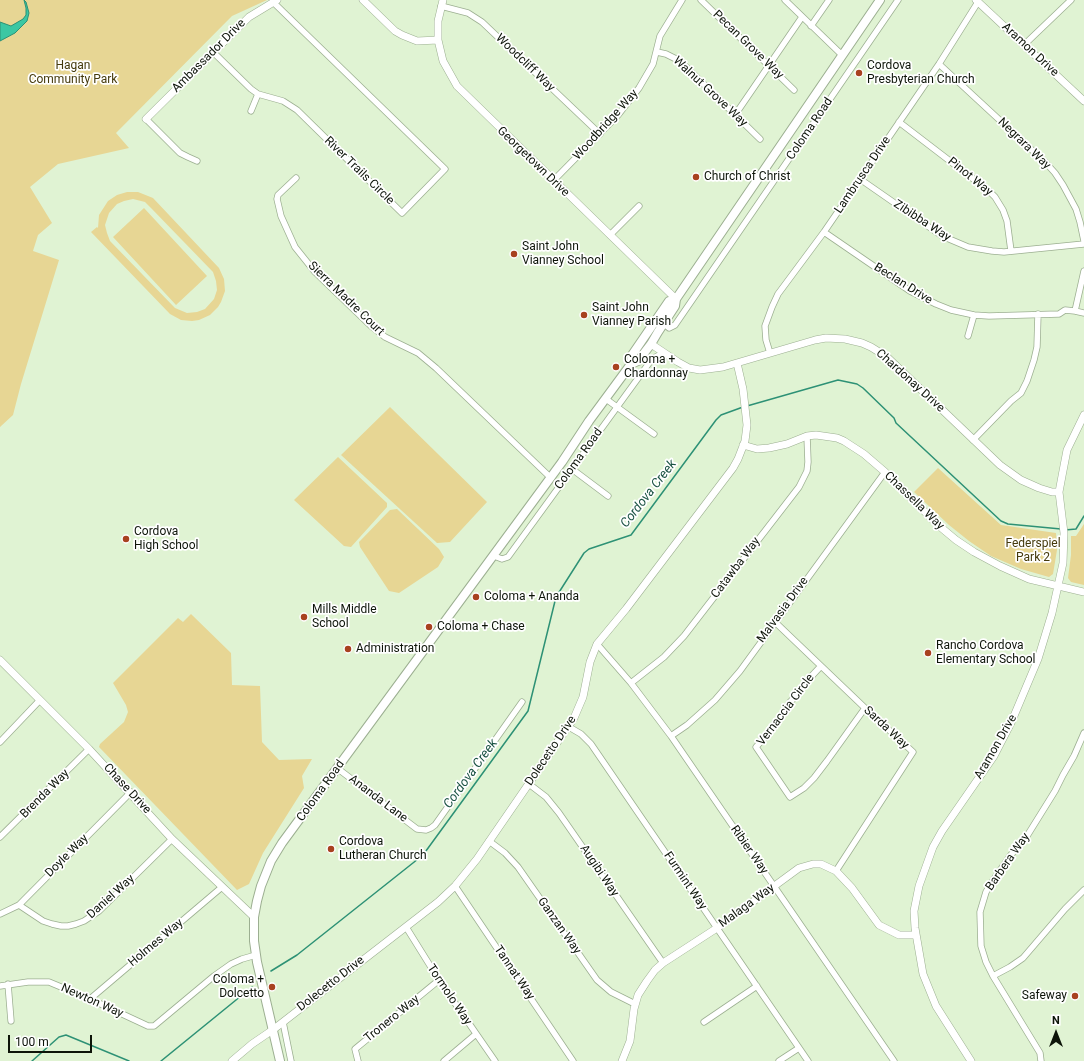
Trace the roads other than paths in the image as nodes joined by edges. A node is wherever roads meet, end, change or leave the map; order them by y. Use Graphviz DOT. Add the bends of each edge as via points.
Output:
graph roads {
  1 [pos="363,0"];
  2 [pos="682,0"];
  3 [pos="701,0"];
  4 [pos="785,0"];
  5 [pos="829,0"];
  6 [pos="880,0"];
  7 [pos="898,0"];
  8 [pos="1071,0"];
  9 [pos="276,1"];
  10 [pos="977,1"];
  11 [pos="442,3"];
  12 [pos="802,17"];
  13 [pos="811,26"];
  14 [pos="438,40"];
  15 [pos="1025,44"];
  16 [pos="213,52"];
  17 [pos="657,52"];
  18 [pos="842,55"];
  19 [pos="939,64"];
  20 [pos="769,66"];
  21 [pos="794,90"];
  22 [pos="258,94"];
  23 [pos="1084,101"];
  24 [pos="251,111"];
  25 [pos="735,115"];
  26 [pos="146,119"];
  27 [pos="899,122"];
  28 [pos="600,134"];
  29 [pos="760,139"];
  30 [pos="197,161"];
  31 [pos="296,178"];
  32 [pos="860,179"];
  33 [pos="553,181"];
  34 [pos="639,206"];
  35 [pos="824,232"];
  36 [pos="610,236"];
  37 [pos="1084,243"];
  38 [pos="1010,251"];
  39 [pos="1084,270"];
  40 [pos="676,299"];
  41 [pos="1075,311"];
  42 [pos="1084,313"];
  43 [pos="1038,314"];
  44 [pos="974,315"];
  45 [pos="663,323"];
  46 [pos="968,336"];
  47 [pos="651,344"];
  48 [pos="633,353"];
  49 [pos="663,353"];
  50 [pos="770,353"];
  51 [pos="737,363"];
  52 [pos="631,364"];
  53 [pos="606,398"];
  54 [pos="617,407"];
  55 [pos="1084,415"];
  56 [pos="654,434"];
  57 [pos="807,436"];
  58 [pos="973,440"];
  59 [pos="743,445"];
  60 [pos="572,469"];
  61 [pos="885,472"];
  62 [pos="551,478"];
  63 [pos="1059,492"];
  64 [pos="608,496"];
  65 [pos="494,556"];
  66 [pos="1059,586"];
  67 [pos="1084,592"];
  68 [pos="775,622"];
  69 [pos="597,644"];
  70 [pos="0,660"];
  71 [pos="820,666"];
  72 [pos="631,683"];
  73 [pos="40,700"];
  74 [pos="522,702"];
  75 [pos="865,708"];
  76 [pos="568,727"];
  77 [pos="1084,733"];
  78 [pos="671,736"];
  79 [pos="0,742"];
  80 [pos="89,749"];
  81 [pos="337,768"];
  82 [pos="529,784"];
  83 [pos="130,792"];
  84 [pos="0,838"];
  85 [pos="172,839"];
  86 [pos="489,841"];
  87 [pos="836,871"];
  88 [pos="455,886"];
  89 [pos="774,886"];
  90 [pos="222,887"];
  91 [pos="1084,890"];
  92 [pos="19,905"];
  93 [pos="0,914"];
  94 [pos="254,917"];
  95 [pos="406,927"];
  96 [pos="717,928"];
  97 [pos="915,935"];
  98 [pos="256,955"];
  99 [pos="663,963"];
  100 [pos="993,976"];
  101 [pos="439,980"];
  102 [pos="8,984"];
  103 [pos="0,986"];
  104 [pos="757,986"];
  105 [pos="90,999"];
  106 [pos="635,1004"];
  107 [pos="10,1021"];
  108 [pos="283,1022"];
  109 [pos="704,1022"];
  110 [pos="274,1029"];
  111 [pos="476,1034"];
  112 [pos="799,1048"];
  113 [pos="232,1061"];
  114 [pos="280,1061"];
  115 [pos="291,1061"];
  116 [pos="358,1061"];
  117 [pos="444,1061"];
  118 [pos="495,1061"];
  119 [pos="573,1061"];
  120 [pos="622,1061"];
  121 [pos="779,1061"];
  122 [pos="808,1061"];
  123 [pos="894,1061"];
  124 [pos="972,1061"];
  125 [pos="1041,1061"];
  1 -- 14 [label="street" via="402,35 416,41"];
  2 -- 17 [label="street, Woodbridge Way" via="660,36"];
  3 -- 20 [label="street, Pecan Grove Way"];
  4 -- 12 [label="street"];
  5 -- 13 [label="street"];
  6 -- 18 [label="main road, Coloma Road"];
  7 -- 45 [label="street, Coloma Road" via="675,325 669,328"];
  8 -- 15 [label="street"];
  9 -- 16 [label="street, Ambassador Drive" via="250,17"];
  9 -- 22 [label="street, River Trails Circle" via="445,169 402,213 297,110 283,101"];
  10 -- 15 [label="street, Aramon Drive"];
  10 -- 19 [label="street, Lambrusca Drive"];
  11 -- 14 [label="street, Georgetown Drive" via="438,21"];
  11 -- 28 [label="street, Woodcliff Way" via="468,13 482,22"];
  12 -- 13 [label="street"];
  12 -- 20 [label="street"];
  13 -- 18 [label="street"];
  14 -- 33 [label="street, Georgetown Drive" via="443,61 457,86"];
  15 -- 23 [label="street, Aramon Drive"];
  16 -- 22 [label="street, River Trails Circle"];
  16 -- 26 [label="street, Ambassador Drive"];
  17 -- 25 [label="street, Walnut Grove Way" via="680,61"];
  17 -- 28 [label="street, Woodbridge Way" via="639,88"];
  18 -- 40 [label="main road, Coloma Road"];
  19 -- 27 [label="street, Lambrusca Drive"];
  19 -- 37 [label="street, Negrara Way" via="1055,173 1076,209"];
  20 -- 21 [label="street, Pecan Grove Way"];
  20 -- 25 [label="street"];
  22 -- 24 [label="street"];
  25 -- 29 [label="street, Walnut Grove Way"];
  26 -- 30 [label="street" via="180,153"];
  27 -- 32 [label="street, Lambrusca Drive"];
  27 -- 38 [label="street, Pinot Way" via="995,197 1007,221"];
  28 -- 33 [label="street, Woodbridge Way"];
  31 -- 62 [label="street, Sierra Madre Court" via="277,199 281,216 295,248 314,272 371,326 386,337 418,353 436,368"];
  32 -- 35 [label="street, Lambrusca Drive"];
  32 -- 38 [label="street, Zibibba Way" via="952,241 980,250"];
  33 -- 36 [label="street, Georgetown Drive"];
  34 -- 36 [label="street"];
  35 -- 44 [label="street, Beclan Drive" via="910,291 951,310"];
  35 -- 50 [label="street, Lambrusca Drive" via="778,294 772,307 766,326 766,340"];
  36 -- 40 [label="street, Georgetown Drive"];
  37 -- 38 [label="street, Zibibba Way"];
  39 -- 41 [label="street"];
  40 -- 45 [label="main road, Coloma Road" via="675,306"];
  40 -- 48 [label="main road, Coloma Road" via="669,301"];
  41 -- 42 [label="street, Beclan Drive"];
  41 -- 43 [label="street, Beclan Drive"];
  43 -- 44 [label="street, Beclan Drive"];
  43 -- 58 [label="street" via="1037,348 1021,393"];
  44 -- 46 [label="street"];
  45 -- 47 [label="main road, Coloma Road"];
  47 -- 48 [label="main road" via="644,345"];
  47 -- 49 [label="street, Chardonay Drive"];
  47 -- 52 [label="main road, Coloma Road" via="638,361"];
  48 -- 52 [label="main road, Coloma Road"];
  49 -- 51 [label="street, Chardonay Drive" via="694,370 716,369"];
  49 -- 54 [label="street, Coloma Road" via="652,359"];
  50 -- 51 [label="street, Chardonay Drive"];
  50 -- 58 [label="street, Chardonay Drive" via="826,338 845,339 871,347 894,363"];
  51 -- 59 [label="street, Dolecetto Drive" via="746,408 746,433"];
  52 -- 53 [label="main road, Coloma Road"];
  53 -- 54 [label="street"];
  53 -- 62 [label="main road, Coloma Road"];
  54 -- 56 [label="street"];
  54 -- 60 [label="street, Coloma Road"];
  55 -- 63 [label="street, Aramon Drive" via="1067,450"];
  57 -- 59 [label="street, Chassella Way" via="769,448 757,449"];
  57 -- 61 [label="street, Chassella Way" via="826,436 844,441"];
  57 -- 72 [label="street, Catawba Way" via="807,471 799,487 684,636 664,657"];
  58 -- 63 [label="street, Chardonay Drive" via="1000,466 1021,480 1039,488"];
  59 -- 69 [label="street, Dolecetto Drive" via="733,468"];
  60 -- 64 [label="street"];
  60 -- 65 [label="street, Coloma Road" via="508,557"];
  61 -- 66 [label="street, Chassella Way" via="938,525 974,552 1029,579"];
  61 -- 68 [label="street, Malvasia Drive"];
  62 -- 65 [label="main road, Coloma Road"];
  63 -- 66 [label="street, Aramon Drive" via="1063,529 1063,563"];
  65 -- 81 [label="main road, Coloma Road"];
  66 -- 67 [label="street, Chassella Way"];
  66 -- 97 [label="street, Aramon Drive" via="1038,659 1011,723 994,756 942,830 930,853 914,911"];
  68 -- 71 [label="street, Sarda Way"];
  68 -- 78 [label="street, Malvasia Drive" via="715,700"];
  69 -- 72 [label="street, Ribier Way"];
  69 -- 76 [label="street, Dolecetto Drive" via="590,662 583,697"];
  70 -- 73 [label="street, Chase Drive"];
  71 -- 75 [label="street, Sarda Way"];
  71 -- 75 [label="street, Vernaccia Circle" via="756,747 790,797 814,778"];
  72 -- 78 [label="street, Ribier Way"];
  73 -- 79 [label="street"];
  73 -- 80 [label="street, Chase Drive"];
  74 -- 81 [label="street, Ananda Lane" via="435,825 426,830 417,829"];
  75 -- 87 [label="street, Sarda Way" via="913,752"];
  76 -- 82 [label="street, Dolecetto Drive"];
  76 -- 96 [label="street, Furmint Way" via="581,734 591,744"];
  77 -- 100 [label="street, Barbera Way" via="1055,791 986,892 980,912 981,946"];
  78 -- 89 [label="street, Ribier Way"];
  80 -- 83 [label="street, Chase Drive"];
  80 -- 84 [label="street, Brenda Way"];
  81 -- 94 [label="main road, Coloma Road" via="274,856 261,886"];
  82 -- 86 [label="street, Dolecetto Drive"];
  82 -- 99 [label="street, Augibi Way" via="546,797 559,813"];
  83 -- 85 [label="street, Chase Drive"];
  83 -- 92 [label="street, Doyle Way"];
  85 -- 90 [label="street, Chase Drive"];
  85 -- 92 [label="street, Daniel Way" via="99,911 84,921 68,926 52,924"];
  86 -- 88 [label="street, Dolecetto Drive"];
  86 -- 106 [label="street, Ganzan Way" via="518,868 597,980 611,992"];
  87 -- 89 [label="street, Malaga Way" via="821,864 805,866"];
  87 -- 97 [label="street, Malaga Way" via="879,925 899,935"];
  88 -- 95 [label="street, Dolecetto Drive"];
  88 -- 119 [label="street, Tannat Way"];
  89 -- 96 [label="street, Malaga Way"];
  89 -- 123 [label="street, Ribier Way"];
  90 -- 94 [label="street, Chase Drive"];
  90 -- 105 [label="street, Holmes Way"];
  91 -- 100 [label="street" via="1023,958"];
  92 -- 93 [label="street, Doyle Way"];
  94 -- 98 [label="main road, Coloma Road"];
  95 -- 101 [label="street, Tormolo Way"];
  95 -- 108 [label="street, Dolecetto Drive"];
  96 -- 99 [label="street, Malaga Way"];
  96 -- 104 [label="street, Furmint Way"];
  97 -- 124 [label="street, Aramon Drive" via="928,990"];
  98 -- 105 [label="street, Newton Way" via="231,964 154,1026 148,1026"];
  98 -- 110 [label="main road, Coloma Road"];
  99 -- 106 [label="street, Malaga Way" via="647,981"];
  100 -- 125 [label="street, Barbera Way" via="1040,1052"];
  101 -- 111 [label="street, Tormolo Way"];
  101 -- 116 [label="street, Tronero Way" via="355,1049"];
  102 -- 103 [label="street, Newton Way"];
  102 -- 105 [label="street, Newton Way" via="49,982"];
  102 -- 107 [label="street"];
  104 -- 109 [label="street"];
  104 -- 112 [label="street, Furmint Way"];
  106 -- 120 [label="street, Malaga Way" via="630,1040"];
  108 -- 110 [label="street, Dolecetto Drive"];
  108 -- 115 [label="street"];
  110 -- 113 [label="street, Dolecetto Drive"];
  110 -- 114 [label="main road, Coloma Road"];
  111 -- 117 [label="street"];
  111 -- 118 [label="street, Tormolo Way"];
  112 -- 121 [label="street"];
  112 -- 122 [label="street, Furmint Way"];
}
